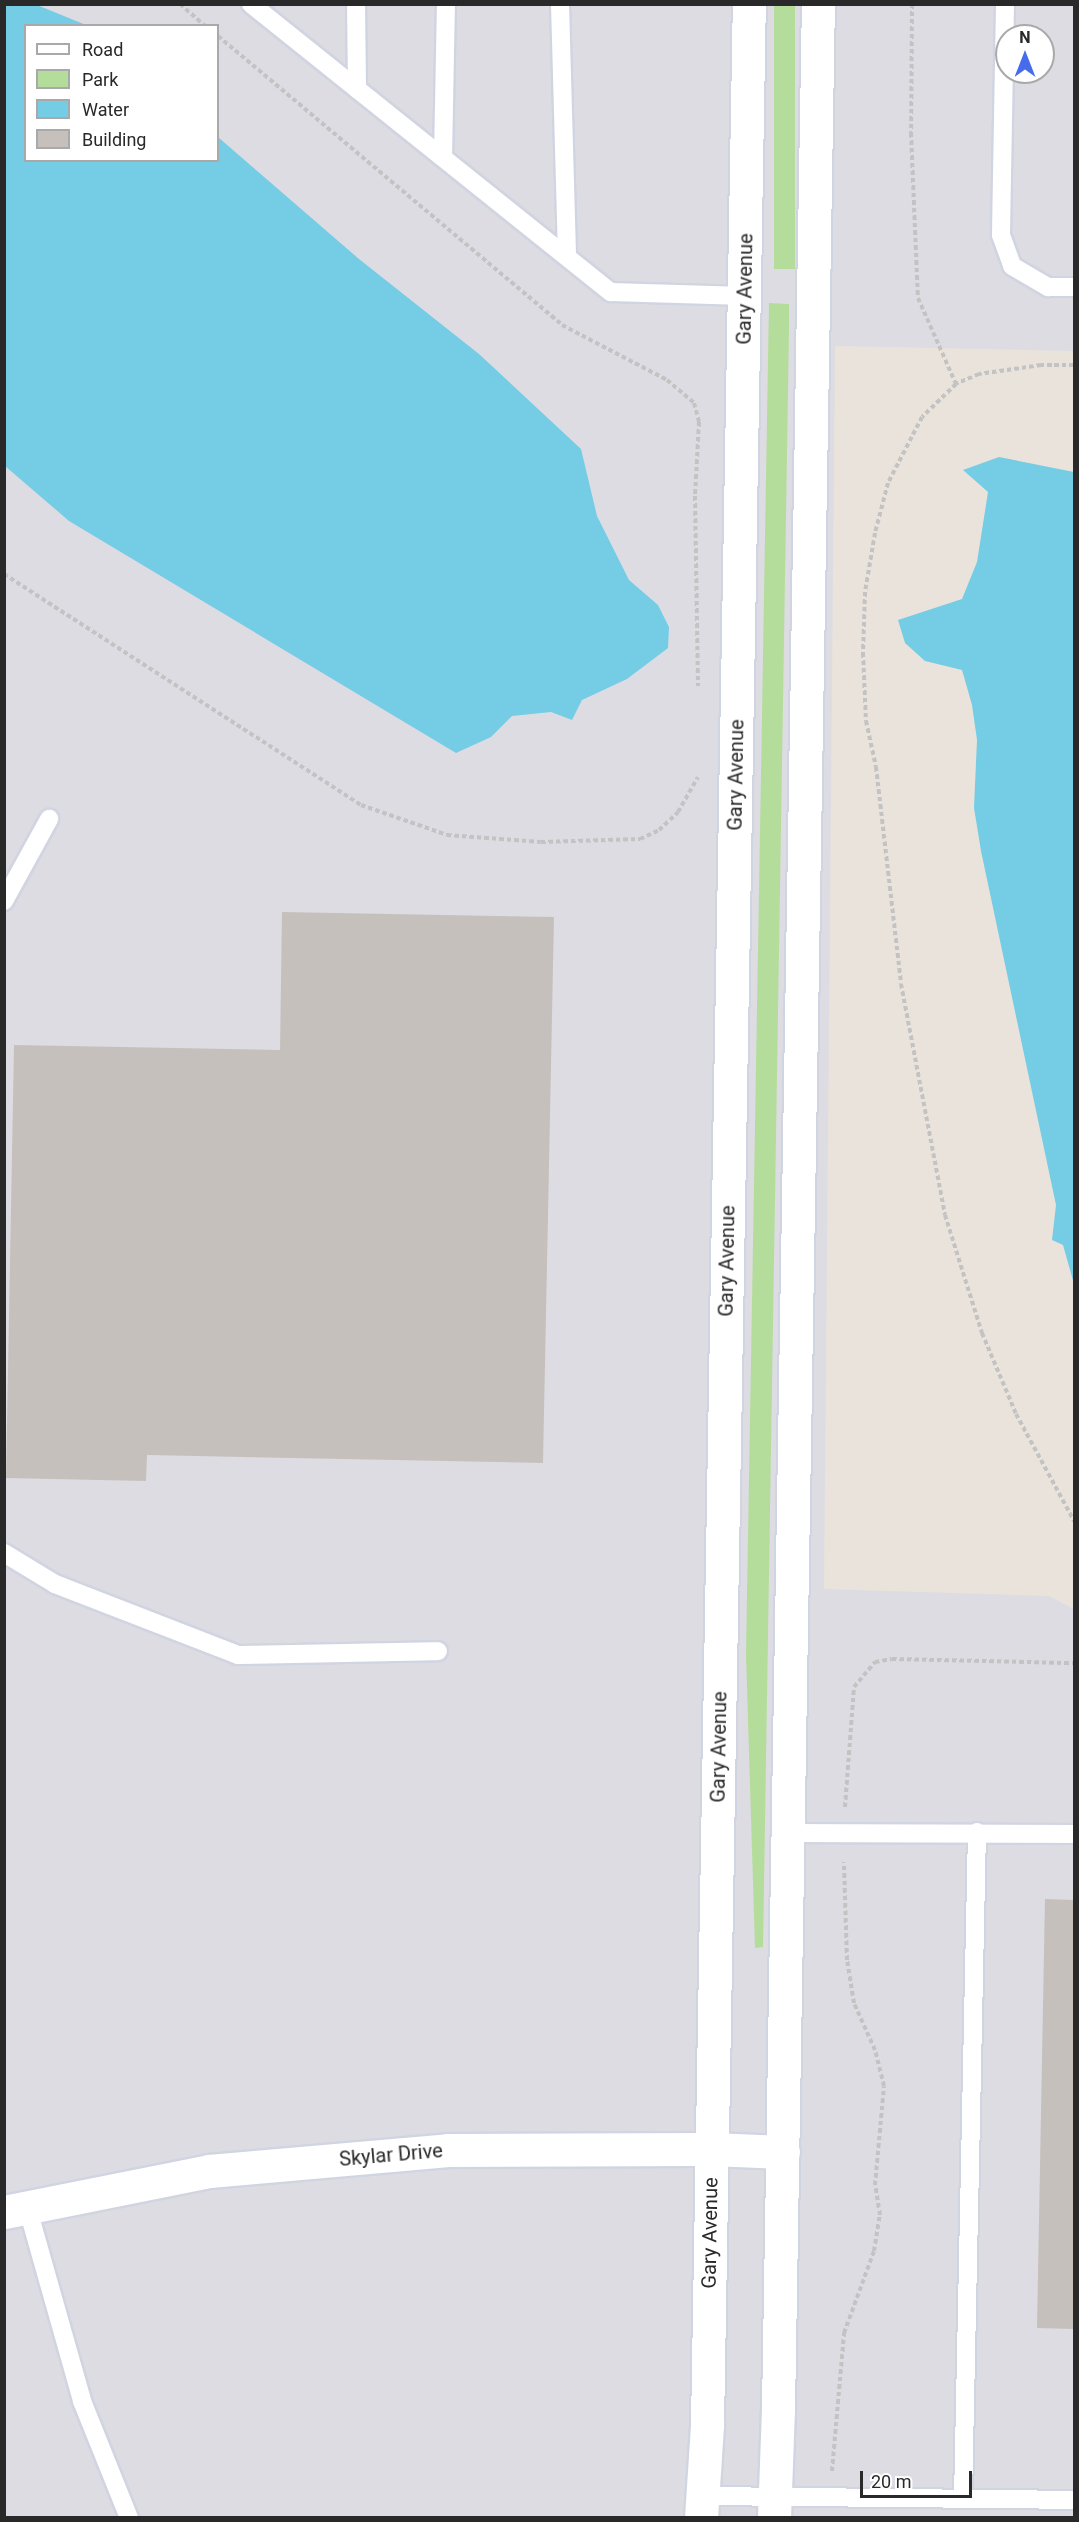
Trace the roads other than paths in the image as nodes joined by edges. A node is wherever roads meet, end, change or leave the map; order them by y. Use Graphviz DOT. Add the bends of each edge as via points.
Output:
graph roads {
  1 [pos="251,4"];
  2 [pos="356,4"];
  3 [pos="446,4"];
  4 [pos="560,4"];
  5 [pos="749,4"];
  6 [pos="818,4"];
  7 [pos="1005,4"];
  8 [pos="357,89"];
  9 [pos="442,157"];
  10 [pos="567,256"];
  11 [pos="1074,287"];
  12 [pos="745,296"];
  13 [pos="49,819"];
  14 [pos="4,901"];
  15 [pos="4,1553"];
  16 [pos="438,1651"];
  17 [pos="977,1832"];
  18 [pos="788,1833"];
  19 [pos="1074,1834"];
  20 [pos="711,2149"];
  21 [pos="783,2152"];
  22 [pos="16,2209"];
  23 [pos="963,2499"];
  24 [pos="1007,2499"];
  25 [pos="1074,2500"];
  26 [pos="702,2507"];
  27 [pos="774,2507"];
  28 [pos="129,2517"];
  29 [pos="1011,2517"];
  1 -- 8 [label="lane"];
  2 -- 8 [label="lane"];
  3 -- 9 [label="lane"];
  4 -- 10 [label="lane"];
  5 -- 12 [label="main road, Gary Avenue"];
  6 -- 18 [label="main road"];
  7 -- 11 [label="lane" via="1001,235 1012,266 1048,287"];
  8 -- 9 [label="lane"];
  9 -- 10 [label="lane"];
  10 -- 12 [label="lane" via="611,292"];
  12 -- 20 [label="main road, Gary Avenue"];
  13 -- 14 [label="lane"];
  15 -- 16 [label="lane" via="55,1584 238,1655"];
  17 -- 18 [label="lane"];
  17 -- 19 [label="lane"];
  17 -- 23 [label="lane"];
  18 -- 21 [label="main road"];
  20 -- 21 [label="main road, Skylar Drive"];
  20 -- 22 [label="main road, Skylar Drive" via="448,2150 209,2171"];
  20 -- 26 [label="main road, Gary Avenue"];
  21 -- 27 [label="main road"];
  22 -- 28 [label="lane" via="82,2401"];
  23 -- 24 [label="lane"];
  23 -- 27 [label="lane"];
  24 -- 25 [label="lane"];
  24 -- 29 [label="lane"];
  26 -- 27 [label="lane"];
}
